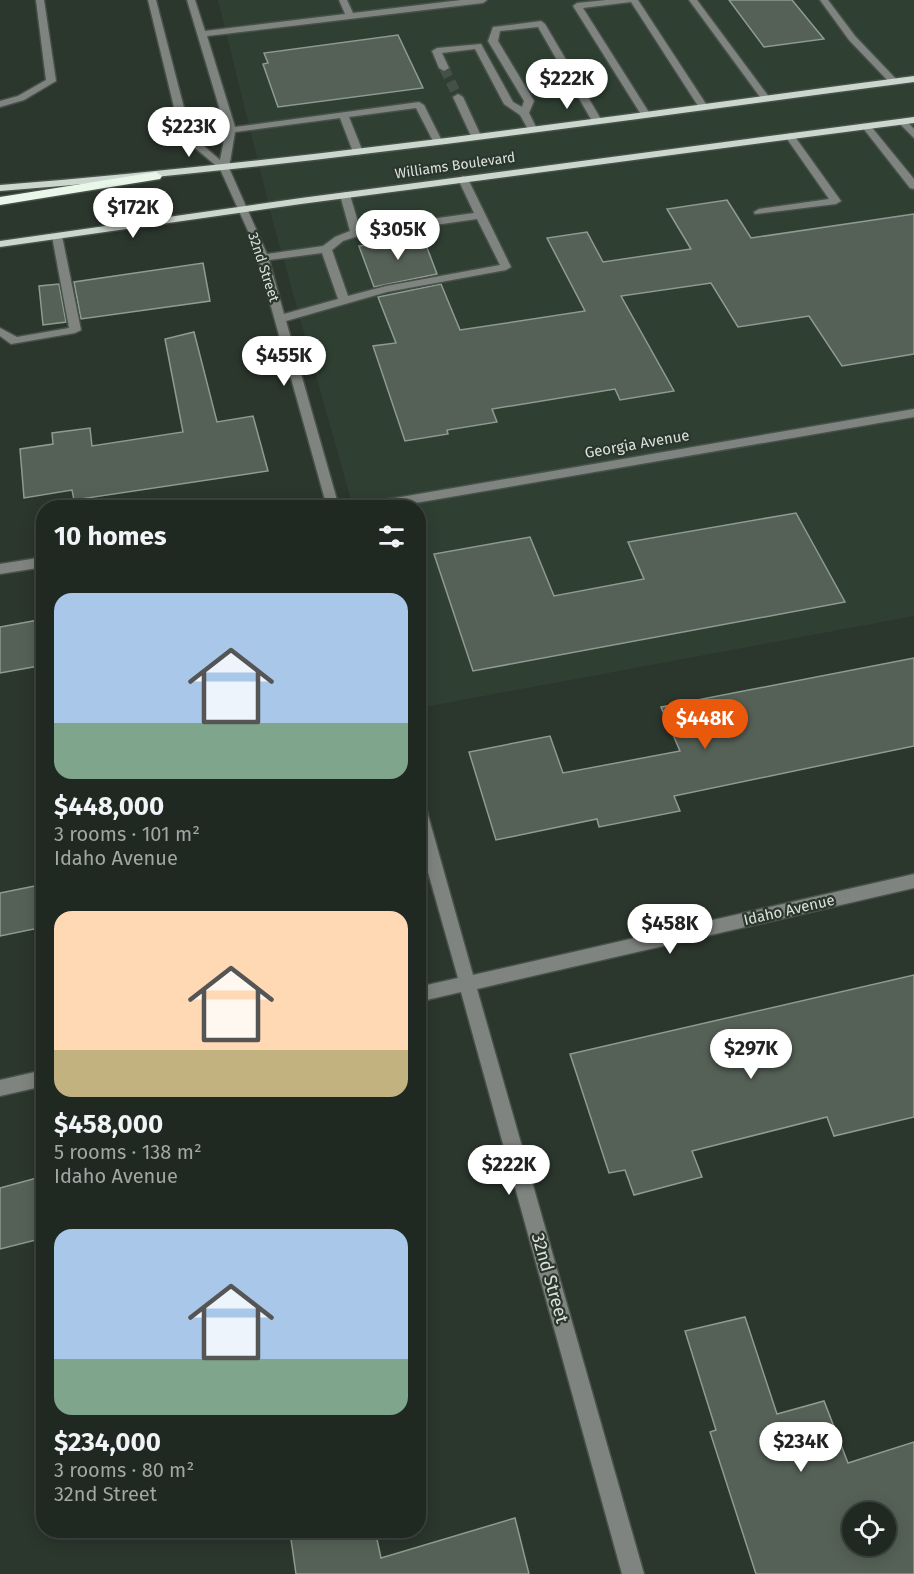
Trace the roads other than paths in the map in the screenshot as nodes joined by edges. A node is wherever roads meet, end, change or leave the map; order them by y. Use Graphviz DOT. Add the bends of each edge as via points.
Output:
graph roads {
  1 [pos="40,0"];
  2 [pos="152,0"];
  3 [pos="191,0"];
  4 [pos="343,0"];
  5 [pos="483,0"];
  6 [pos="629,0"];
  7 [pos="634,0"];
  8 [pos="693,0"];
  9 [pos="824,0"];
  10 [pos="350,16"];
  11 [pos="202,34"];
  12 [pos="444,68"];
  13 [pos="914,79"];
  14 [pos="894,82"];
  15 [pos="458,97"];
  16 [pos="766,99"];
  17 [pos="0,104"];
  18 [pos="702,107"];
  19 [pos="524,113"];
  20 [pos="645,114"];
  21 [pos="343,115"];
  22 [pos="914,120"];
  23 [pos="597,121"];
  24 [pos="902,121"];
  25 [pos="866,126"];
  26 [pos="532,129"];
  27 [pos="231,130"];
  28 [pos="914,135"];
  29 [pos="476,136"];
  30 [pos="790,136"];
  31 [pos="437,141"];
  32 [pos="358,152"];
  33 [pos="224,168"];
  34 [pos="156,176"];
  35 [pos="462,179"];
  36 [pos="914,186"];
  37 [pos="0,188"];
  38 [pos="345,195"];
  39 [pos="0,201"];
  40 [pos="243,209"];
  41 [pos="759,212"];
  42 [pos="480,215"];
  43 [pos="356,233"];
  44 [pos="57,236"];
  45 [pos="0,244"];
  46 [pos="326,249"];
  47 [pos="263,258"];
  48 [pos="344,300"];
  49 [pos="280,319"];
  50 [pos="0,331"];
  51 [pos="914,413"];
  52 [pos="331,500"];
  53 [pos="407,500"];
  54 [pos="36,563"];
  55 [pos="0,569"];
  56 [pos="426,836"];
  57 [pos="914,881"];
  58 [pos="468,984"];
  59 [pos="426,993"];
  60 [pos="36,1080"];
  61 [pos="0,1088"];
  62 [pos="633,1574"];
  1 -- 17 [label="street" via="51,81 21,98"];
  2 -- 33 [label="street, 32nd Street" via="186,136"];
  3 -- 11 [label="street"];
  4 -- 10 [label="street"];
  5 -- 10 [label="street"];
  6 -- 20 [label="street" via="577,6"];
  7 -- 18 [label="street"];
  8 -- 16 [label="street"];
  9 -- 14 [label="street" via="852,38"];
  10 -- 11 [label="street"];
  11 -- 27 [label="street"];
  12 -- 19 [label="street" via="437,51 478,46 509,104"];
  13 -- 14 [label="main road, Williams Boulevard"];
  14 -- 16 [label="main road, Williams Boulevard"];
  15 -- 29 [label="street"];
  16 -- 18 [label="main road, Williams Boulevard"];
  18 -- 20 [label="main road, Williams Boulevard"];
  19 -- 23 [label="street" via="529,101 493,41 496,29 541,24"];
  19 -- 26 [label="street"];
  20 -- 23 [label="main road, Williams Boulevard"];
  21 -- 27 [label="street"];
  21 -- 31 [label="street" via="419,105"];
  21 -- 32 [label="street"];
  22 -- 24 [label="main road, Williams Boulevard"];
  23 -- 26 [label="main road, Williams Boulevard"];
  24 -- 25 [label="main road, Williams Boulevard"];
  24 -- 28 [label="street"];
  25 -- 30 [label="main road, Williams Boulevard"];
  25 -- 36 [label="street"];
  26 -- 29 [label="main road, Williams Boulevard"];
  27 -- 33 [label="street"];
  29 -- 31 [label="main road, Williams Boulevard"];
  30 -- 35 [label="main road, Williams Boulevard"];
  30 -- 41 [label="street" via="836,201"];
  31 -- 32 [label="main road, Williams Boulevard"];
  32 -- 33 [label="main road, Williams Boulevard"];
  33 -- 34 [label="main road, Williams Boulevard"];
  33 -- 40 [label="street, 32nd Street"];
  34 -- 37 [label="main road, Williams Boulevard"];
  34 -- 39 [label="highway"];
  35 -- 38 [label="main road, Williams Boulevard"];
  35 -- 42 [label="street"];
  38 -- 40 [label="main road, Williams Boulevard"];
  38 -- 43 [label="street"];
  40 -- 44 [label="main road, Williams Boulevard"];
  40 -- 47 [label="street, 32nd Street"];
  42 -- 43 [label="street"];
  42 -- 48 [label="street" via="506,267"];
  43 -- 46 [label="street"];
  44 -- 45 [label="main road, Williams Boulevard"];
  44 -- 50 [label="street" via="75,330 15,341"];
  46 -- 47 [label="street"];
  46 -- 48 [label="street"];
  47 -- 49 [label="street, 32nd Street"];
  48 -- 49 [label="street"];
  49 -- 52 [label="street, 32nd Street"];
  51 -- 53 [label="street, Georgia Avenue"];
  54 -- 55 [label="street"];
  56 -- 58 [label="street, 32nd Street"];
  57 -- 58 [label="street, Idaho Avenue"];
  58 -- 59 [label="street, Idaho Avenue"];
  58 -- 62 [label="street, 32nd Street"];
  60 -- 61 [label="street"];
}
